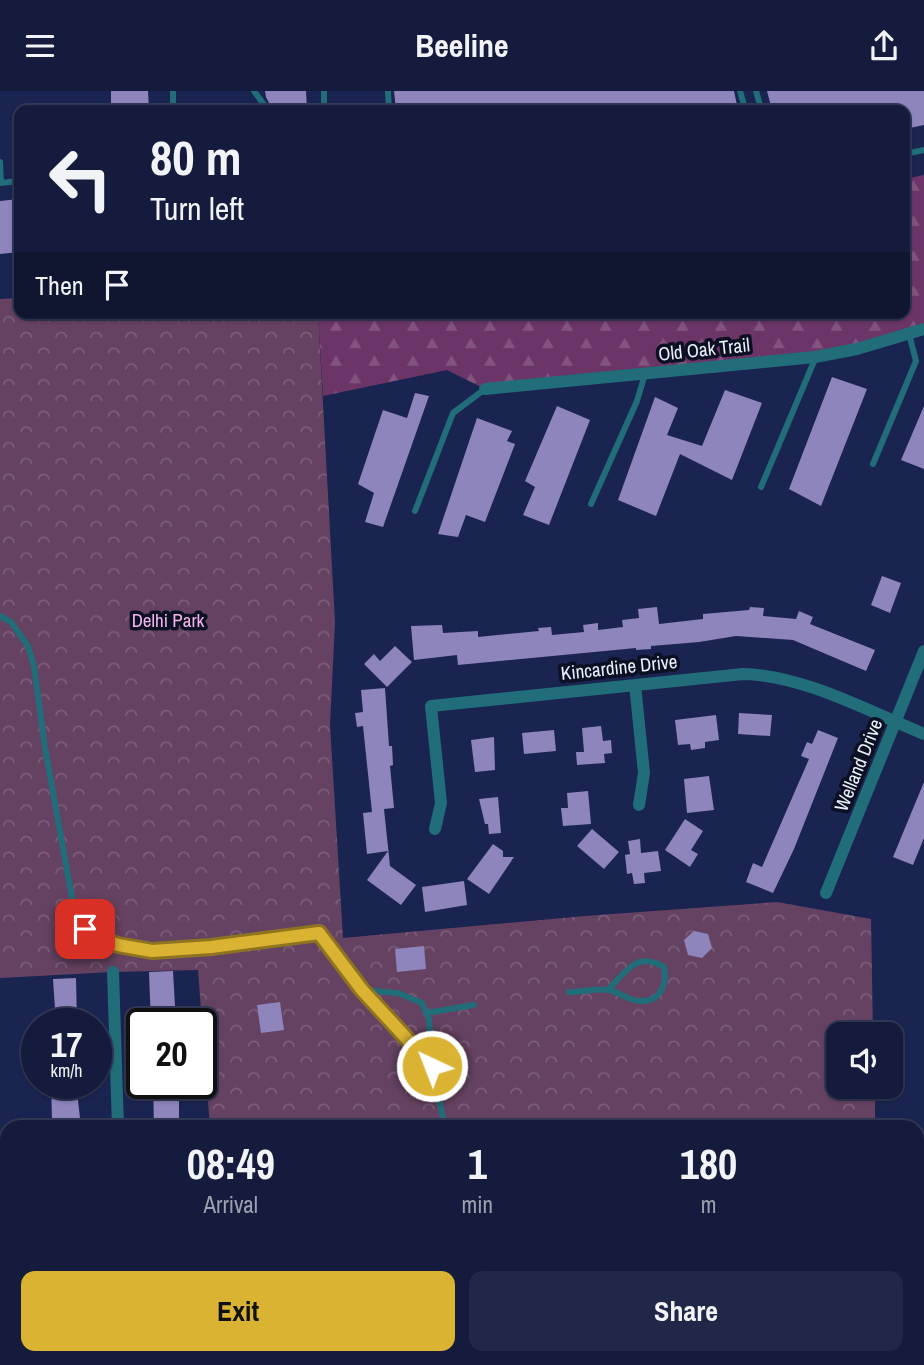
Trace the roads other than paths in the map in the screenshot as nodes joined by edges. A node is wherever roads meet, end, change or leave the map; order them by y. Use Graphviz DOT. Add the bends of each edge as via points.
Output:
graph roads {
  1 [pos="0,162"];
  2 [pos="1,183"];
  3 [pos="924,329"];
  4 [pos="909,334"];
  5 [pos="816,357"];
  6 [pos="645,374"];
  7 [pos="485,389"];
  8 [pos="873,464"];
  9 [pos="761,487"];
  10 [pos="591,504"];
  11 [pos="415,511"];
  12 [pos="0,616"];
  13 [pos="924,651"];
  14 [pos="635,685"];
  15 [pos="896,722"];
  16 [pos="924,734"];
  17 [pos="639,805"];
  18 [pos="435,829"];
  19 [pos="826,893"];
  20 [pos="113,972"];
  21 [pos="362,990"];
  22 [pos="608,990"];
  23 [pos="569,992"];
  24 [pos="474,1005"];
  25 [pos="426,1013"];
  26 [pos="432,1066"];
  27 [pos="118,1120"];
  28 [pos="444,1120"];
  1 -- 2 [label="lane"];
  3 -- 4 [label="street, Old Oak Trail"];
  4 -- 5 [label="street, Old Oak Trail"];
  4 -- 8 [label="lane" via="916,361"];
  5 -- 6 [label="street, Old Oak Trail"];
  5 -- 9 [label="lane"];
  6 -- 7 [label="street, Old Oak Trail"];
  6 -- 10 [label="lane"];
  7 -- 11 [label="lane" via="453,412"];
  12 -- 21 [label="lane" via="11,622 28,646 34,666 72,898 85,929 118,945 152,951 319,933"];
  13 -- 15 [label="street, Welland Drive"];
  14 -- 15 [label="street, Kincardine Drive" via="763,675 802,684"];
  14 -- 17 [label="street" via="644,772"];
  14 -- 18 [label="street, Kincardine Drive" via="431,706 441,803"];
  15 -- 16 [label="street, Kincardine Drive"];
  15 -- 19 [label="street, Welland Drive"];
  20 -- 27 [label="street"];
  21 -- 25 [label="lane" via="398,993 422,1003"];
  21 -- 26 [label="lane"];
  22 -- 22 [label="lane" via="639,1001 653,999 663,990 664,967 652,960 638,961"];
  22 -- 23 [label="lane"];
  24 -- 25 [label="lane"];
  25 -- 26 [label="lane"];
  26 -- 28 [label="lane"];
}
